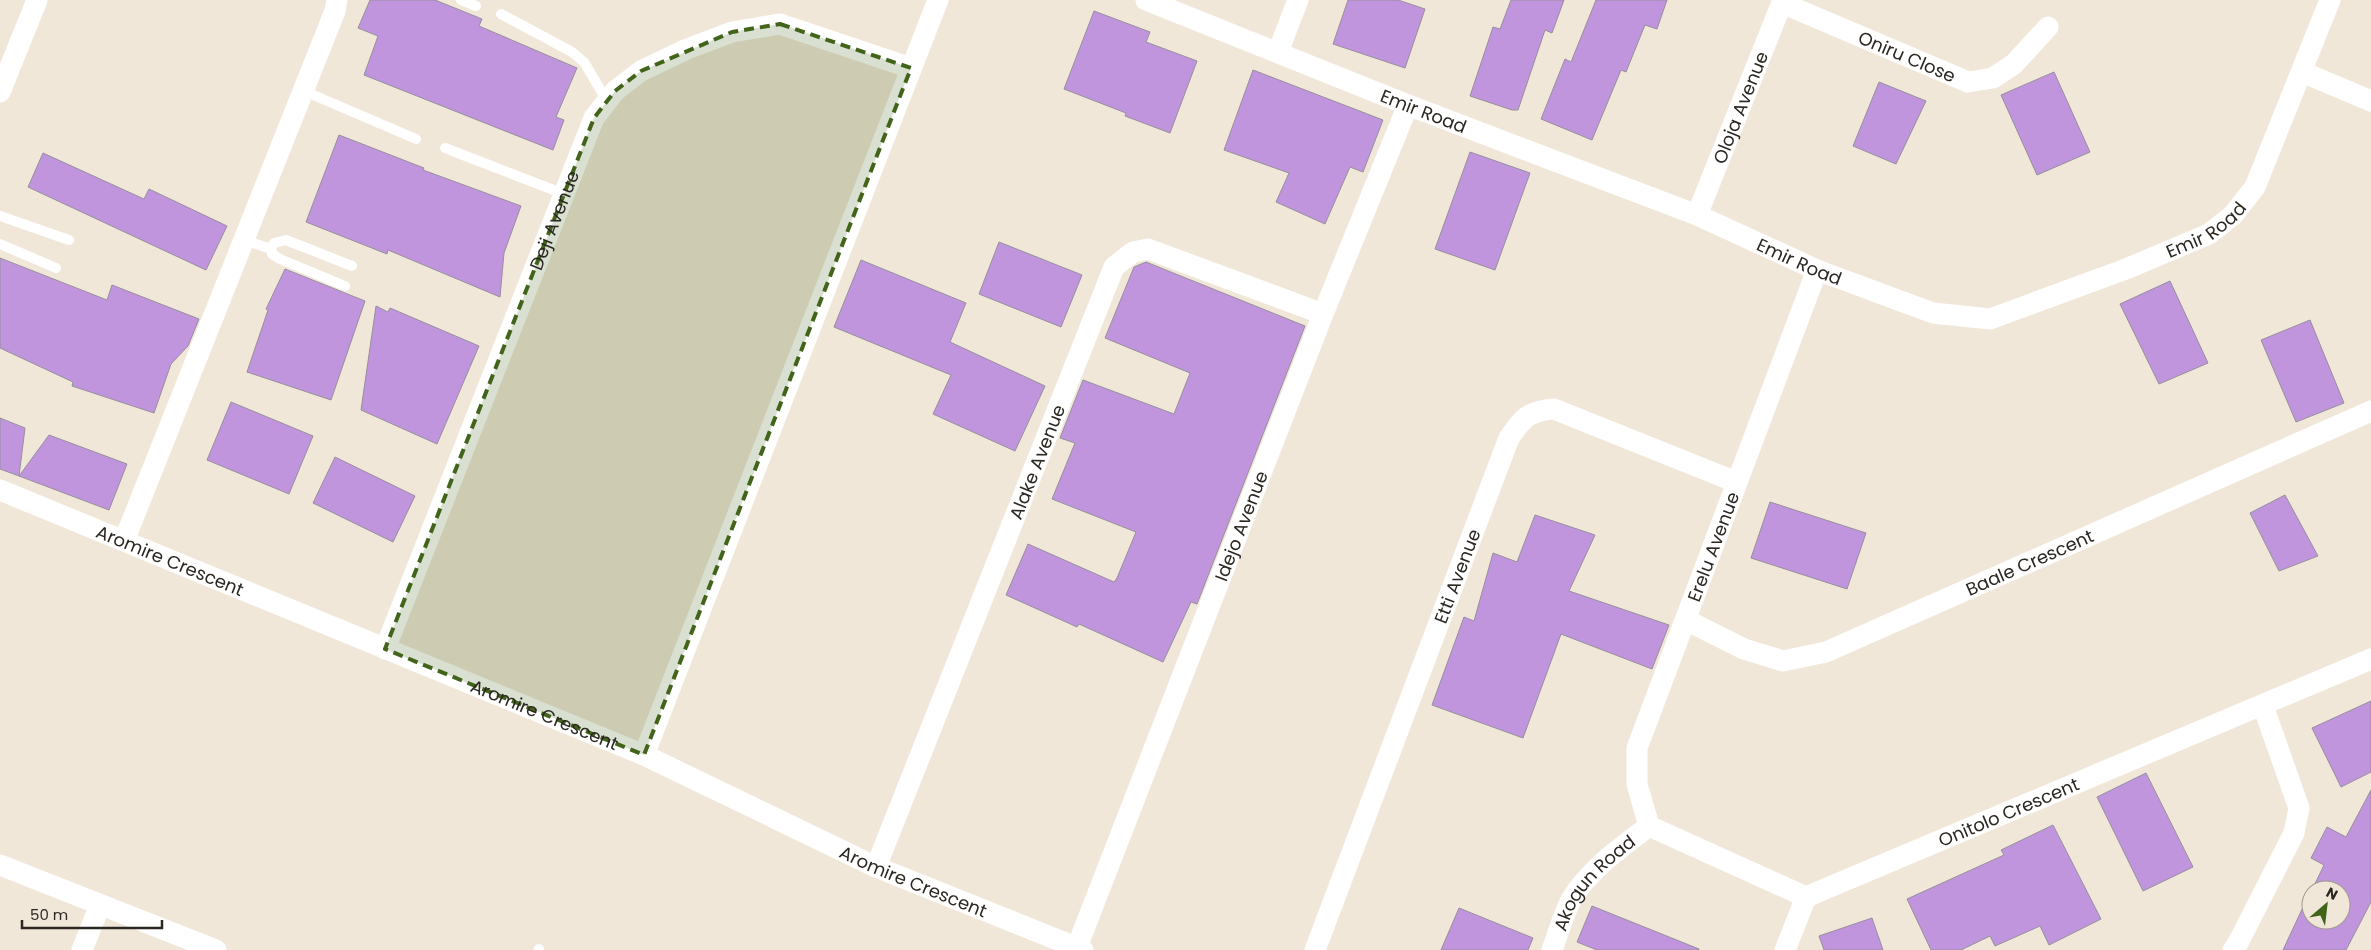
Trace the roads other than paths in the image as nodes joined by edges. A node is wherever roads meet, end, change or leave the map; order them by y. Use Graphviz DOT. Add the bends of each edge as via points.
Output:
graph roads {
  1 [pos="37,0"];
  2 [pos="337,0"];
  3 [pos="461,0"];
  4 [pos="938,0"];
  5 [pos="1146,0"];
  6 [pos="1298,0"];
  7 [pos="2330,0"];
  8 [pos="1783,1"];
  9 [pos="476,6"];
  10 [pos="501,14"];
  11 [pos="2048,27"];
  12 [pos="1278,52"];
  13 [pos="911,68"];
  14 [pos="2302,72"];
  15 [pos="304,91"];
  16 [pos="0,92"];
  17 [pos="607,101"];
  18 [pos="2371,101"];
  19 [pos="1408,105"];
  20 [pos="416,139"];
  21 [pos="445,148"];
  22 [pos="564,194"];
  23 [pos="1697,215"];
  24 [pos="0,216"];
  25 [pos="69,240"];
  26 [pos="244,240"];
  27 [pos="0,244"];
  28 [pos="271,249"];
  29 [pos="352,266"];
  30 [pos="56,268"];
  31 [pos="1817,270"];
  32 [pos="346,286"];
  33 [pos="1323,314"];
  34 [pos="2371,411"];
  35 [pos="1736,482"];
  36 [pos="0,490"];
  37 [pos="124,541"];
  38 [pos="1686,620"];
  39 [pos="385,649"];
  40 [pos="2371,659"];
  41 [pos="2263,706"];
  42 [pos="644,755"];
  43 [pos="1649,826"];
  44 [pos="0,865"];
  45 [pos="876,867"];
  46 [pos="1806,897"];
  47 [pos="100,905"];
  48 [pos="1080,949"];
  49 [pos="82,950"];
  50 [pos="216,950"];
  51 [pos="1314,950"];
  52 [pos="1552,950"];
  53 [pos="1785,950"];
  54 [pos="2233,950"];
  1 -- 16 [label="street"];
  2 -- 15 [label="street"];
  3 -- 9 [label="lane"];
  4 -- 13 [label="street"];
  5 -- 12 [label="street, Emir Road"];
  6 -- 12 [label="street"];
  7 -- 14 [label="street, Emir Road"];
  8 -- 11 [label="street, Oniru Close" via="1968,82 1993,78 2014,64"];
  8 -- 23 [label="street, Oloja Avenue"];
  10 -- 17 [label="lane" via="572,52 584,62"];
  12 -- 19 [label="street, Emir Road"];
  13 -- 17 [label="street, Deji Avenue" via="780,24 732,32 687,49 641,71 615,90"];
  13 -- 42 [label="street"];
  14 -- 18 [label="street"];
  14 -- 31 [label="street, Emir Road" via="2254,187 2233,215 2209,234 2126,269 1990,320 1933,313"];
  15 -- 20 [label="lane"];
  15 -- 26 [label="street"];
  17 -- 22 [label="street, Deji Avenue" via="594,118"];
  19 -- 23 [label="street, Emir Road"];
  19 -- 33 [label="street, Idejo Avenue"];
  21 -- 22 [label="lane"];
  22 -- 39 [label="street, Deji Avenue"];
  23 -- 31 [label="street, Emir Road"];
  24 -- 25 [label="lane"];
  26 -- 28 [label="lane"];
  26 -- 37 [label="street"];
  27 -- 30 [label="lane"];
  28 -- 29 [label="lane" via="274,243 286,240"];
  28 -- 32 [label="lane" via="280,260"];
  31 -- 35 [label="street, Erelu Avenue"];
  33 -- 45 [label="street, Alake Avenue" via="1148,249 1134,252 1114,267"];
  33 -- 48 [label="street, Idejo Avenue"];
  34 -- 38 [label="street, Baale Crescent" via="1826,652 1783,661 1744,649"];
  35 -- 38 [label="street, Erelu Avenue"];
  35 -- 51 [label="street, Etti Avenue" via="1554,409 1540,410 1523,418 1509,438"];
  36 -- 37 [label="street, Aromire Crescent"];
  37 -- 39 [label="street, Aromire Crescent"];
  38 -- 43 [label="street, Erelu Avenue" via="1637,748 1637,784"];
  39 -- 42 [label="street, Aromire Crescent"];
  40 -- 41 [label="street, Onitolo Crescent"];
  41 -- 46 [label="street, Onitolo Crescent"];
  41 -- 54 [label="street" via="2299,808 2294,833"];
  42 -- 45 [label="street, Aromire Crescent"];
  43 -- 46 [label="street"];
  43 -- 52 [label="street, Akogun Road" via="1604,862 1571,900"];
  44 -- 47 [label="street"];
  45 -- 48 [label="street, Aromire Crescent"];
  46 -- 53 [label="street"];
  47 -- 49 [label="street"];
  47 -- 50 [label="street"];
}
